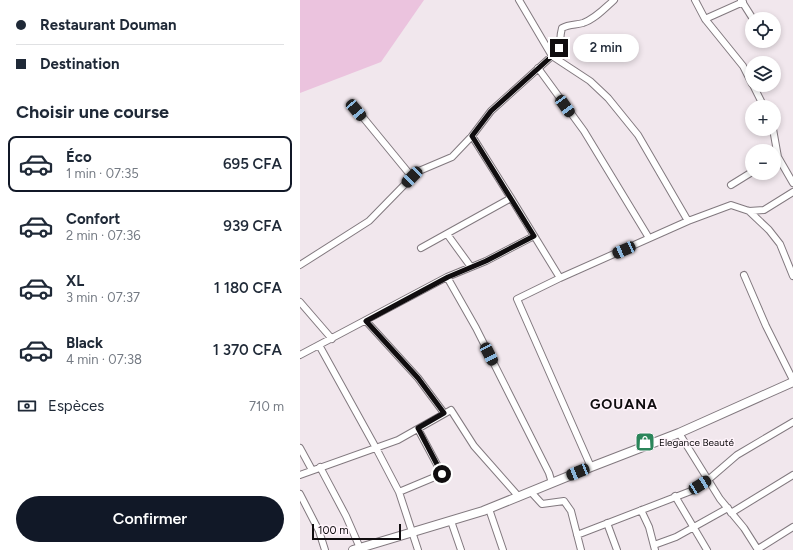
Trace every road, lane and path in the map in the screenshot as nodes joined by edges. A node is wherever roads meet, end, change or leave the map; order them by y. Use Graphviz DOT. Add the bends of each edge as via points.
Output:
graph roads {
  1 [pos="519,0"];
  2 [pos="614,0"];
  3 [pos="695,0"];
  4 [pos="742,1"];
  5 [pos="749,12"];
  6 [pos="705,19"];
  7 [pos="552,56"];
  8 [pos="538,68"];
  9 [pos="745,68"];
  10 [pos="356,110"];
  11 [pos="472,136"];
  12 [pos="781,165"];
  13 [pos="745,176"];
  14 [pos="412,177"];
  15 [pos="793,183"];
  16 [pos="731,185"];
  17 [pos="793,192"];
  18 [pos="511,198"];
  19 [pos="749,211"];
  20 [pos="688,221"];
  21 [pos="447,234"];
  22 [pos="534,236"];
  23 [pos="650,238"];
  24 [pos="421,248"];
  25 [pos="300,265"];
  26 [pos="470,268"];
  27 [pos="744,275"];
  28 [pos="793,276"];
  29 [pos="448,277"];
  30 [pos="560,278"];
  31 [pos="300,302"];
  32 [pos="366,321"];
  33 [pos="332,339"];
  34 [pos="319,345"];
  35 [pos="300,355"];
  36 [pos="793,381"];
  37 [pos="444,413"];
  38 [pos="793,422"];
  39 [pos="418,428"];
  40 [pos="679,433"];
  41 [pos="300,448"];
  42 [pos="376,448"];
  43 [pos="320,467"];
  44 [pos="591,467"];
  45 [pos="312,470"];
  46 [pos="300,475"];
  47 [pos="793,476"];
  48 [pos="708,480"];
  49 [pos="552,483"];
  50 [pos="399,492"];
  51 [pos="531,492"];
  52 [pos="300,494"];
  53 [pos="676,496"];
  54 [pos="519,497"];
  55 [pos="489,509"];
  56 [pos="641,510"];
  57 [pos="730,510"];
  58 [pos="451,521"];
  59 [pos="607,523"];
  60 [pos="694,527"];
  61 [pos="793,527"];
  62 [pos="412,533"];
  63 [pos="577,535"];
  64 [pos="371,548"];
  65 [pos="654,548"];
  66 [pos="357,549"];
  67 [pos="324,550"];
  68 [pos="418,550"];
  69 [pos="461,550"];
  70 [pos="503,550"];
  71 [pos="581,550"];
  72 [pos="617,550"];
  73 [pos="707,550"];
  74 [pos="758,550"];
  1 -- 7 [label="street"];
  2 -- 7 [label="street" via="592,19 562,28 559,48"];
  3 -- 6 [label="street"];
  4 -- 5 [label="street"];
  4 -- 6 [label="street"];
  6 -- 9 [label="street"];
  7 -- 8 [label="street"];
  7 -- 20 [label="street" via="590,81 608,98 638,135"];
  8 -- 11 [label="street" via="491,111"];
  8 -- 23 [label="street" via="584,131"];
  10 -- 14 [label="street"];
  11 -- 14 [label="street" via="452,157"];
  11 -- 18 [label="street"];
  12 -- 15 [label="street"];
  13 -- 16 [label="street"];
  14 -- 25 [label="street" via="369,221"];
  17 -- 19 [label="street" via="764,210"];
  18 -- 21 [label="street"];
  18 -- 22 [label="street"];
  19 -- 20 [label="street" via="731,205"];
  19 -- 28 [label="street" via="780,244"];
  20 -- 23 [label="street"];
  21 -- 24 [label="street"];
  21 -- 26 [label="street"];
  22 -- 26 [label="street"];
  22 -- 30 [label="street"];
  23 -- 30 [label="street"];
  26 -- 29 [label="street"];
  27 -- 36 [label="street"];
  29 -- 32 [label="street"];
  29 -- 49 [label="street" via="476,328"];
  30 -- 44 [label="street" via="518,299"];
  31 -- 33 [label="street"];
  32 -- 33 [label="street"];
  32 -- 37 [label="street" via="418,378"];
  33 -- 34 [label="street"];
  34 -- 35 [label="street"];
  34 -- 42 [label="street"];
  36 -- 40 [label="street"];
  37 -- 39 [label="street"];
  37 -- 54 [label="street" via="451,410 474,446"];
  38 -- 48 [label="street" via="737,455"];
  39 -- 42 [label="street" via="398,440"];
  39 -- 50 [label="street" via="442,474"];
  40 -- 44 [label="street"];
  40 -- 48 [label="street"];
  41 -- 45 [label="street"];
  42 -- 43 [label="street"];
  42 -- 50 [label="street"];
  43 -- 45 [label="street"];
  43 -- 66 [label="street" via="346,516"];
  44 -- 49 [label="street"];
  45 -- 46 [label="street"];
  47 -- 57 [label="street"];
  48 -- 53 [label="street" via="691,491"];
  48 -- 57 [label="street"];
  49 -- 51 [label="street"];
  50 -- 62 [label="street"];
  51 -- 54 [label="street"];
  51 -- 63 [label="street" via="542,504 564,501 571,511"];
  52 -- 67 [label="street" via="319,531"];
  53 -- 56 [label="street"];
  53 -- 60 [label="street"];
  54 -- 55 [label="street"];
  55 -- 58 [label="street"];
  55 -- 70 [label="street"];
  56 -- 59 [label="street"];
  56 -- 65 [label="street"];
  57 -- 60 [label="street"];
  57 -- 74 [label="street"];
  58 -- 62 [label="street"];
  58 -- 69 [label="street"];
  59 -- 63 [label="street"];
  59 -- 72 [label="street"];
  60 -- 65 [label="street"];
  60 -- 73 [label="street"];
  61 -- 74 [label="street"];
  62 -- 64 [label="street"];
  62 -- 68 [label="street"];
  63 -- 71 [label="street"];
  64 -- 66 [label="street"];
}
